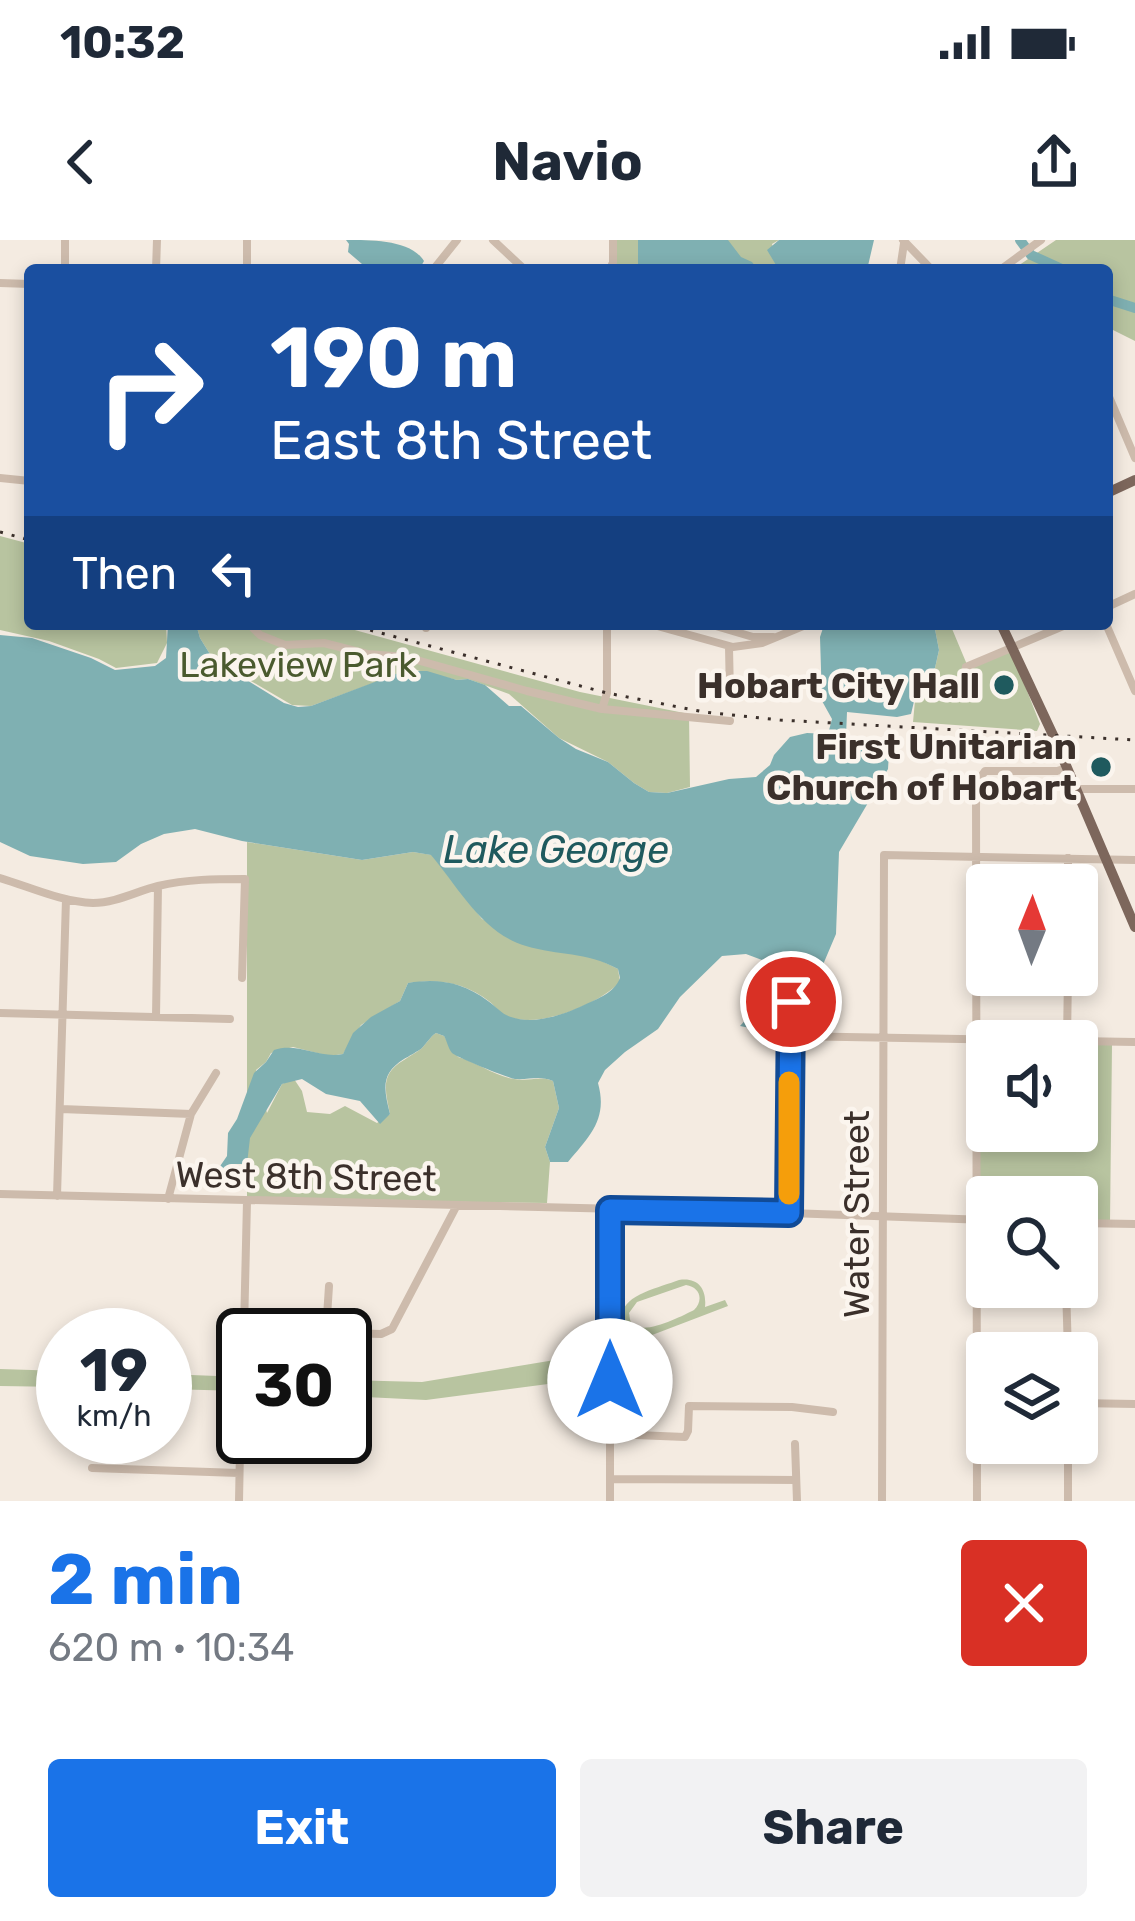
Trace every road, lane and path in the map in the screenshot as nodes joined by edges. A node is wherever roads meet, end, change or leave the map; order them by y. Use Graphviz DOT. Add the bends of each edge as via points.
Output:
graph roads {
  1 [pos="457,240"];
  2 [pos="493,240"];
  3 [pos="1041,240"];
  4 [pos="903,241"];
  5 [pos="438,264"];
  6 [pos="519,264"];
  7 [pos="926,264"];
  8 [pos="1008,264"];
  9 [pos="1113,406"];
  10 [pos="1135,458"];
  11 [pos="255,630"];
  12 [pos="607,630"];
  13 [pos="671,630"];
  14 [pos="729,630"];
  15 [pos="792,630"];
  16 [pos="1003,630"];
  17 [pos="1054,630"];
  18 [pos="1109,630"];
  19 [pos="774,637"];
  20 [pos="729,647"];
  21 [pos="1011,649"];
  22 [pos="966,667"];
  23 [pos="1135,692"];
  24 [pos="730,696"];
  25 [pos="602,709"];
  26 [pos="730,722"];
  27 [pos="1067,768"];
  28 [pos="1076,789"];
  29 [pos="1135,789"];
  30 [pos="975,856"];
  31 [pos="1068,858"];
  32 [pos="1104,859"];
  33 [pos="1135,860"];
  34 [pos="1068,864"];
  35 [pos="0,878"];
  36 [pos="158,886"];
  37 [pos="66,899"];
  38 [pos="1135,927"];
  39 [pos="242,978"];
  40 [pos="791,1002"];
  41 [pos="0,1013"];
  42 [pos="63,1015"];
  43 [pos="156,1017"];
  44 [pos="230,1019"];
  45 [pos="976,1020"];
  46 [pos="789,1036"];
  47 [pos="884,1036"];
  48 [pos="966,1039"];
  49 [pos="1098,1041"];
  50 [pos="1135,1042"];
  51 [pos="216,1073"];
  52 [pos="60,1109"];
  53 [pos="191,1114"];
  54 [pos="0,1194"];
  55 [pos="57,1196"];
  56 [pos="168,1199"];
  57 [pos="247,1201"];
  58 [pos="456,1207"];
  59 [pos="610,1210"];
  60 [pos="789,1213"];
  61 [pos="883,1217"];
  62 [pos="966,1220"];
  63 [pos="1098,1223"];
  64 [pos="1135,1224"];
  65 [pos="328,1286"];
  66 [pos="245,1308"];
  67 [pos="327,1308"];
  68 [pos="980,1308"];
  69 [pos="372,1334"];
  70 [pos="1098,1403"];
  71 [pos="1135,1404"];
  72 [pos="833,1412"];
  73 [pos="610,1434"];
  74 [pos="795,1444"];
  75 [pos="239,1464"];
  76 [pos="1068,1464"];
  77 [pos="92,1468"];
  78 [pos="239,1473"];
  79 [pos="610,1479"];
  80 [pos="796,1480"];
  81 [pos="239,1501"];
  82 [pos="610,1501"];
  83 [pos="796,1501"];
  84 [pos="882,1501"];
  85 [pos="976,1501"];
  86 [pos="1068,1501"];
  1 -- 5 [label="street"];
  2 -- 6 [label="street"];
  3 -- 8 [label="street"];
  4 -- 7 [label="street"];
  9 -- 10 [label="street"];
  11 -- 25 [label="street" via="285,645 406,657"];
  12 -- 25 [label="street"];
  13 -- 20 [label="street"];
  14 -- 19 [label="street"];
  15 -- 19 [label="street"];
  16 -- 21 [label="main road"];
  17 -- 21 [label="street"];
  18 -- 23 [label="street"];
  19 -- 20 [label="street"];
  20 -- 24 [label="street"];
  21 -- 22 [label="street"];
  21 -- 27 [label="main road"];
  25 -- 26 [label="street"];
  27 -- 28 [label="main road"];
  27 -- 30 [label="street" via="985,771 976,784"];
  28 -- 29 [label="street"];
  28 -- 32 [label="main road"];
  30 -- 31 [label="street"];
  30 -- 45 [label="street"];
  30 -- 47 [label="street, Water Street" via="884,855"];
  31 -- 32 [label="street"];
  31 -- 34 [label="street"];
  32 -- 33 [label="street"];
  32 -- 38 [label="main road"];
  35 -- 37 [label="street"];
  36 -- 37 [label="street" via="105,902"];
  36 -- 39 [label="street" via="245,879"];
  36 -- 43 [label="street"];
  37 -- 42 [label="street"];
  40 -- 46 [label="street"];
  41 -- 42 [label="street"];
  42 -- 43 [label="street"];
  42 -- 52 [label="street"];
  43 -- 44 [label="street"];
  46 -- 47 [label="street"];
  46 -- 60 [label="street"];
  47 -- 48 [label="street"];
  47 -- 61 [label="street, Water Street"];
  49 -- 50 [label="street"];
  51 -- 53 [label="street"];
  52 -- 53 [label="street"];
  52 -- 55 [label="street"];
  53 -- 56 [label="street"];
  54 -- 55 [label="street, West 8th Street"];
  55 -- 56 [label="street, West 8th Street"];
  56 -- 57 [label="street, West 8th Street"];
  57 -- 58 [label="street, West 8th Street"];
  57 -- 66 [label="street"];
  58 -- 59 [label="street, West 8th Street"];
  58 -- 69 [label="street" via="392,1329"];
  59 -- 60 [label="street, West 8th Street"];
  59 -- 73 [label="street"];
  60 -- 61 [label="street, West 8th Street"];
  61 -- 62 [label="street, West 8th Street"];
  61 -- 84 [label="street, Water Street"];
  63 -- 64 [label="street"];
  65 -- 67 [label="street"];
  68 -- 85 [label="street"];
  70 -- 71 [label="street"];
  72 -- 73 [label="street" via="689,1406 685,1437"];
  73 -- 79 [label="street"];
  74 -- 80 [label="street"];
  75 -- 78 [label="street"];
  76 -- 86 [label="street"];
  77 -- 78 [label="street"];
  78 -- 81 [label="street"];
  79 -- 80 [label="street"];
  79 -- 82 [label="street"];
  80 -- 83 [label="street"];
}
